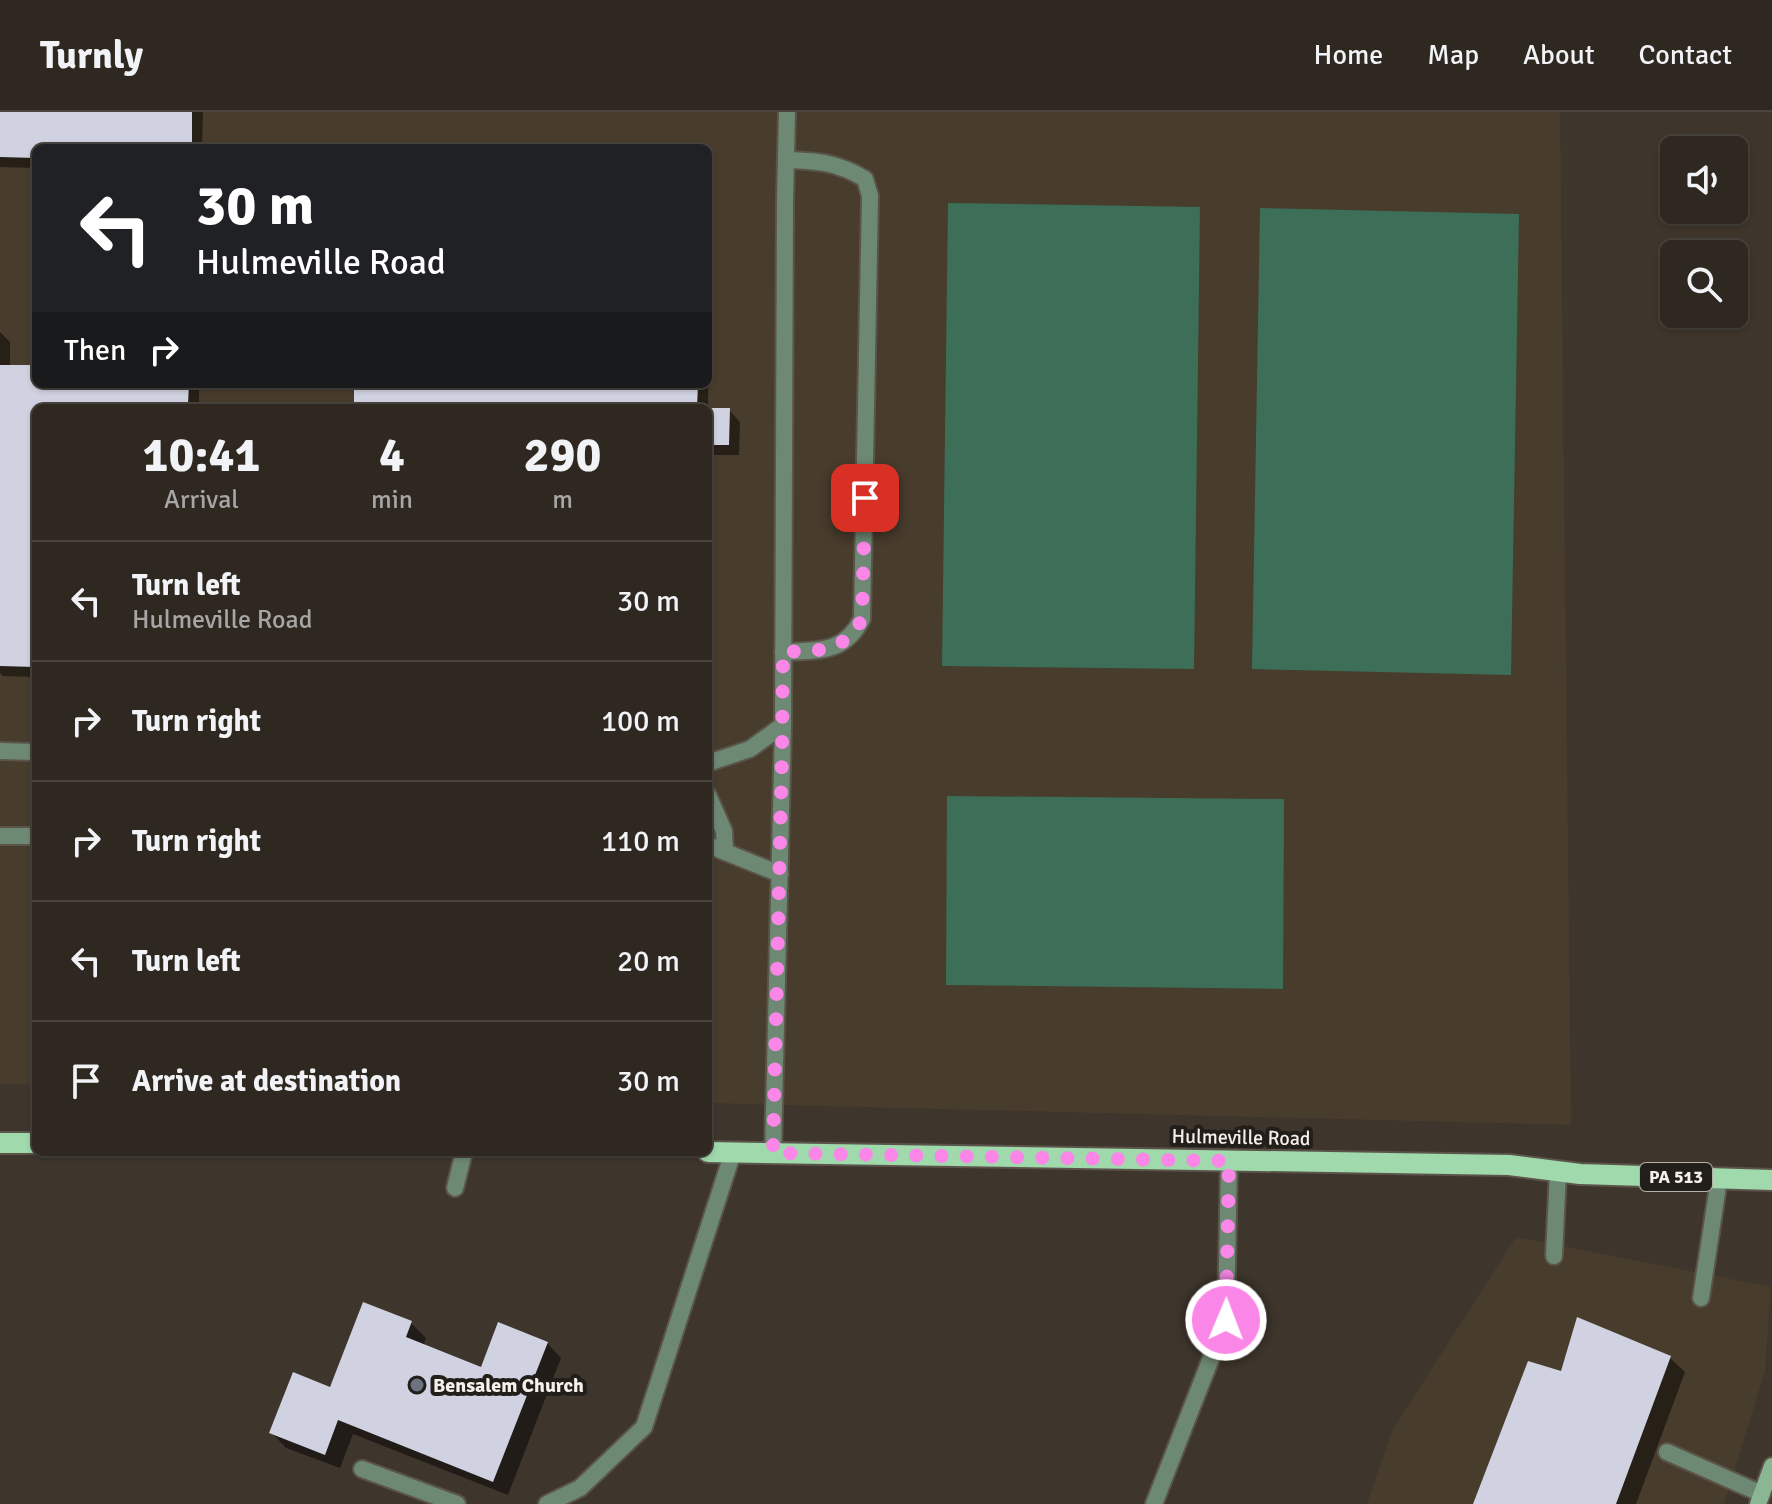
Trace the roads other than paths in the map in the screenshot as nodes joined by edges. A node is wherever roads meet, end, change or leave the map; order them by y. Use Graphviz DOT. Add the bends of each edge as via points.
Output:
graph roads {
  1 [pos="787,112"];
  2 [pos="786,160"];
  3 [pos="783,652"];
  4 [pos="783,725"];
  5 [pos="0,751"];
  6 [pos="32,752"];
  7 [pos="712,762"];
  8 [pos="712,804"];
  9 [pos="0,836"];
  10 [pos="32,836"];
  11 [pos="712,847"];
  12 [pos="725,852"];
  13 [pos="780,874"];
  14 [pos="0,1143"];
  15 [pos="32,1143"];
  16 [pos="712,1152"];
  17 [pos="733,1152"];
  18 [pos="773,1153"];
  19 [pos="463,1156"];
  20 [pos="1229,1161"];
  21 [pos="1558,1171"];
  22 [pos="1719,1179"];
  23 [pos="1772,1180"];
  24 [pos="455,1188"];
  25 [pos="1554,1256"];
  26 [pos="1701,1298"];
  27 [pos="1667,1452"];
  28 [pos="1772,1466"];
  29 [pos="362,1469"];
  30 [pos="1760,1499"];
  31 [pos="457,1504"];
  32 [pos="547,1504"];
  33 [pos="1154,1504"];
  1 -- 2 [label="lane"];
  2 -- 3 [label="lane"];
  2 -- 3 [label="lane" via="848,168 865,179 870,196 862,619 854,634 837,646"];
  3 -- 4 [label="lane"];
  4 -- 7 [label="lane" via="750,749"];
  4 -- 13 [label="lane"];
  5 -- 6 [label="lane"];
  8 -- 12 [label="lane" via="724,831"];
  9 -- 10 [label="lane"];
  11 -- 12 [label="lane"];
  12 -- 13 [label="lane"];
  13 -- 18 [label="lane"];
  14 -- 15 [label="main road"];
  16 -- 17 [label="main road, Hulmeville Road / PA 513"];
  17 -- 18 [label="main road, Hulmeville Road / PA 513"];
  17 -- 32 [label="lane" via="644,1427 580,1488"];
  18 -- 20 [label="main road, Hulmeville Road / PA 513"];
  19 -- 24 [label="lane"];
  20 -- 21 [label="main road, Hulmeville Road / PA 513" via="1509,1165"];
  20 -- 33 [label="lane" via="1226,1320"];
  21 -- 22 [label="main road, Hulmeville Road / PA 513"];
  21 -- 25 [label="lane"];
  22 -- 23 [label="main road, Hulmeville Road / PA 513"];
  22 -- 26 [label="lane"];
  27 -- 30 [label="lane"];
  28 -- 30 [label="main road"];
  29 -- 31 [label="lane"];
}
